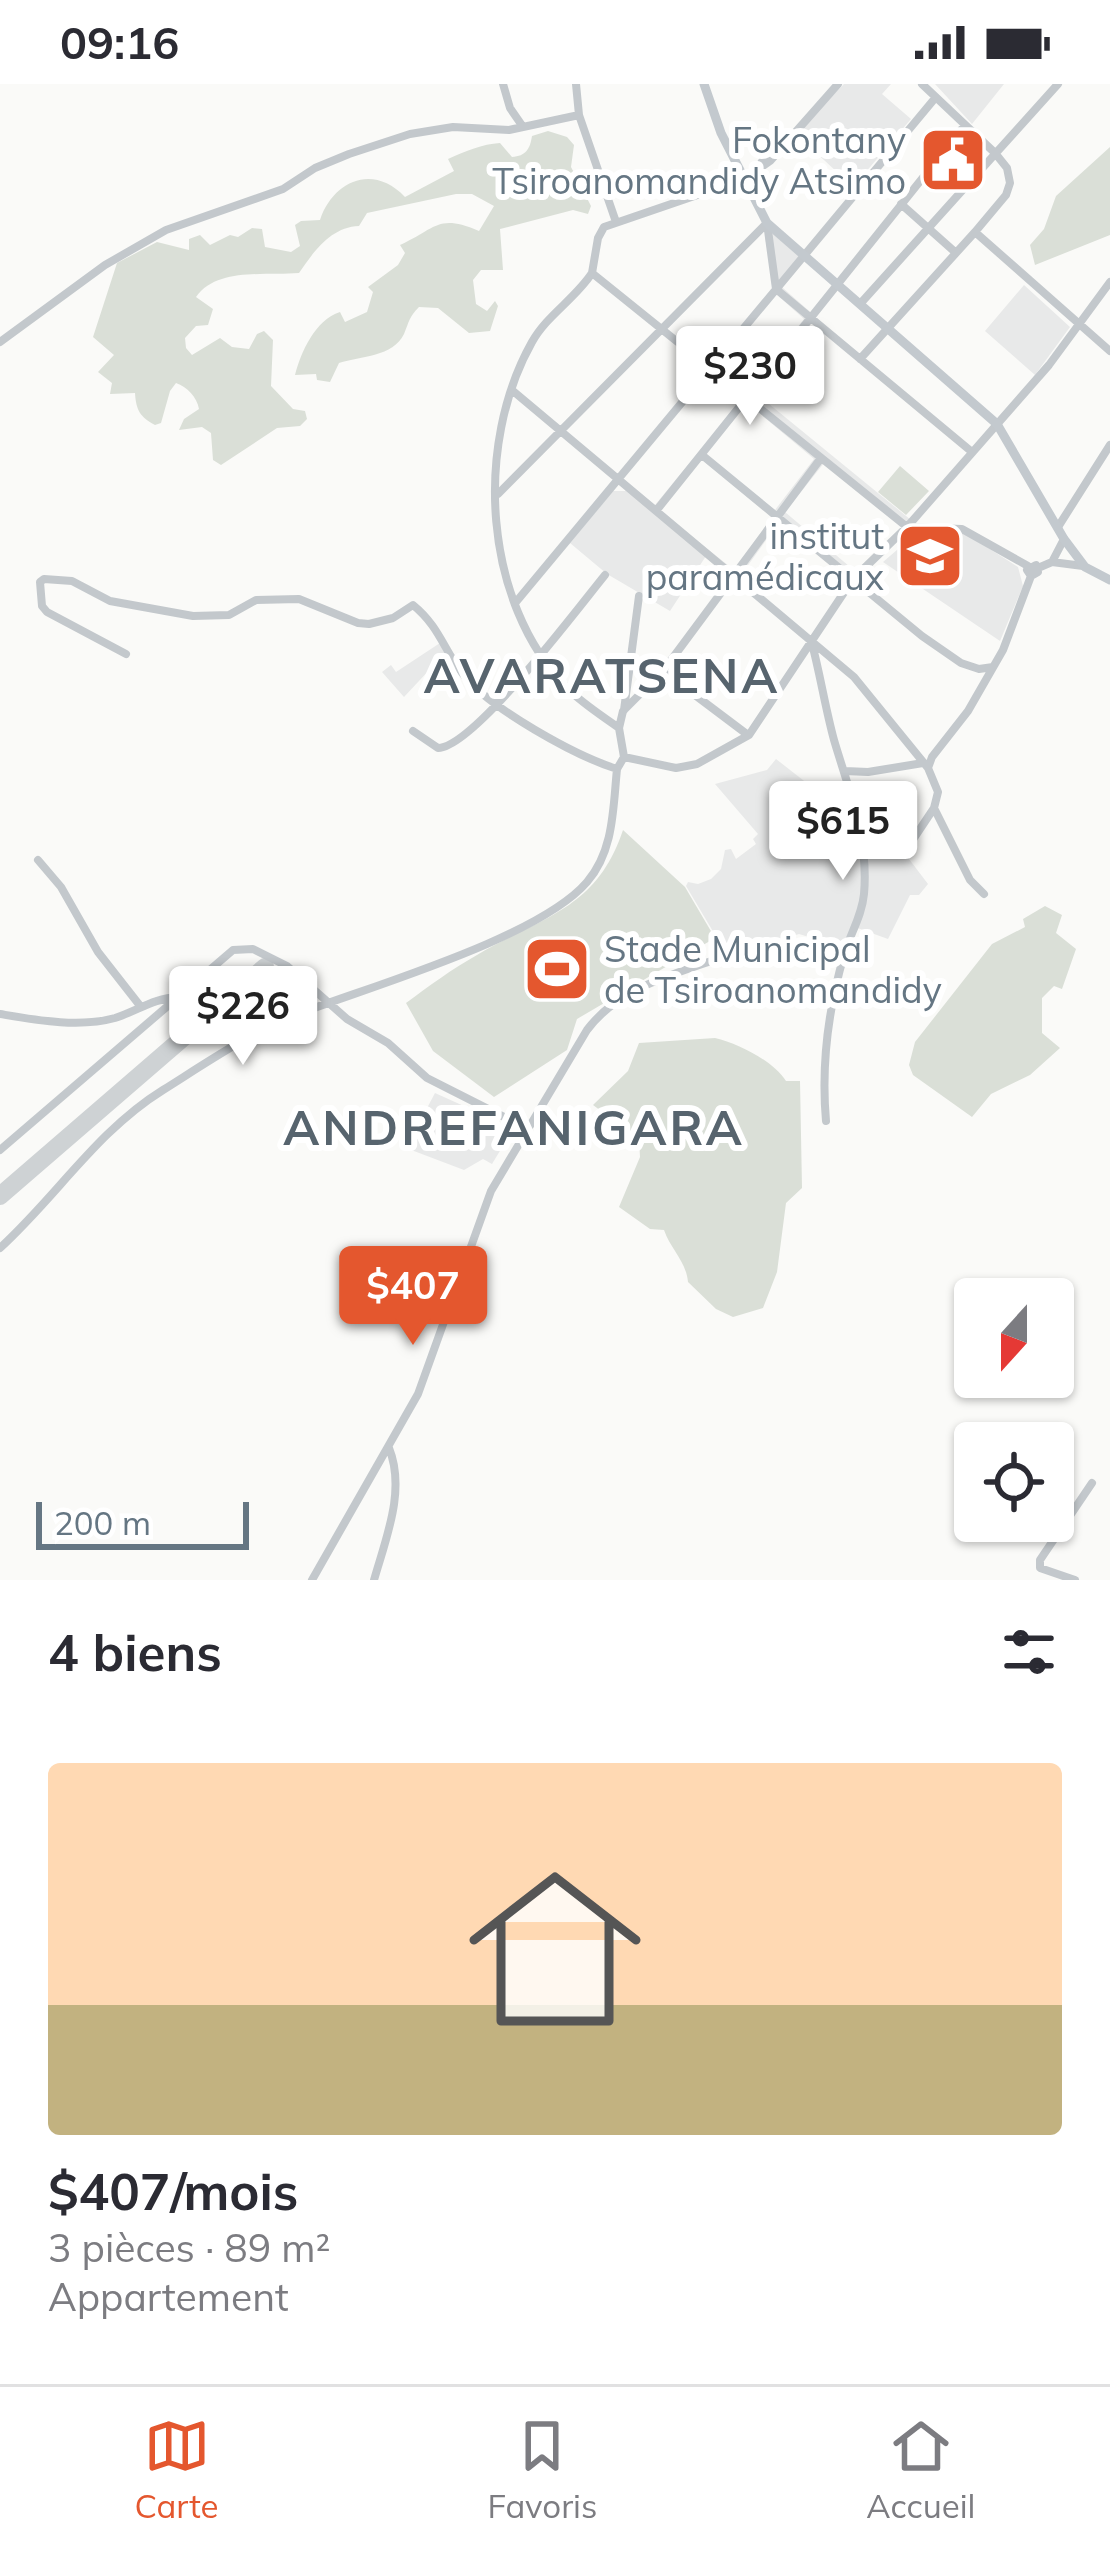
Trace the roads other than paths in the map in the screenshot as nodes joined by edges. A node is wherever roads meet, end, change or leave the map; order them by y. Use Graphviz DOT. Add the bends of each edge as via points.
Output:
graph roads {
  1 [pos="503,84"];
  2 [pos="576,84"];
  3 [pos="704,84"];
  4 [pos="838,84"];
  5 [pos="922,84"];
  6 [pos="1058,84"];
  7 [pos="936,97"];
  8 [pos="579,115"];
  9 [pos="521,124"];
  10 [pos="965,125"];
  11 [pos="995,152"];
  12 [pos="744,179"];
  13 [pos="901,205"];
  14 [pos="616,222"];
  15 [pos="767,223"];
  16 [pos="928,227"];
  17 [pos="975,232"];
  18 [pos="956,252"];
  19 [pos="804,255"];
  20 [pos="592,273"];
  21 [pos="1110,282"];
  22 [pos="838,284"];
  23 [pos="776,289"];
  24 [pos="860,304"];
  25 [pos="811,318"];
  26 [pos="1081,326"];
  27 [pos="887,328"];
  28 [pos="661,329"];
  29 [pos="0,342"];
  30 [pos="1110,351"];
  31 [pos="860,359"];
  32 [pos="710,368"];
  33 [pos="514,392"];
  34 [pos="746,398"];
  35 [pos="997,424"];
  36 [pos="561,431"];
  37 [pos="1110,445"];
  38 [pos="972,452"];
  39 [pos="702,455"];
  40 [pos="821,458"];
  41 [pos="620,480"];
  42 [pos="497,495"];
  43 [pos="656,512"];
  44 [pos="777,517"];
  45 [pos="907,527"];
  46 [pos="1058,527"];
  47 [pos="1064,539"];
  48 [pos="1052,562"];
  49 [pos="1085,567"];
  50 [pos="1032,570"];
  51 [pos="605,575"];
  52 [pos="734,575"];
  53 [pos="853,579"];
  54 [pos="1110,580"];
  55 [pos="639,596"];
  56 [pos="516,602"];
  57 [pos="811,638"];
  58 [pos="541,653"];
  59 [pos="126,654"];
  60 [pos="994,667"];
  61 [pos="663,671"];
  62 [pos="497,702"];
  63 [pos="623,711"];
  64 [pos="619,728"];
  65 [pos="412,731"];
  66 [pos="748,735"];
  67 [pos="624,757"];
  68 [pos="926,766"];
  69 [pos="617,770"];
  70 [pos="845,771"];
  71 [pos="934,808"];
  72 [pos="904,853"];
  73 [pos="38,860"];
  74 [pos="984,894"];
  75 [pos="711,961"];
  76 [pos="178,998"];
  77 [pos="331,1004"];
  78 [pos="141,1007"];
  79 [pos="0,1014"];
  80 [pos="826,1120"];
  81 [pos="528,1130"];
  82 [pos="0,1150"];
  83 [pos="0,1248"];
  84 [pos="389,1448"];
  85 [pos="1092,1483"];
  86 [pos="312,1580"];
  87 [pos="374,1580"];
  88 [pos="1076,1580"];
  1 -- 9 [label="street"];
  2 -- 8 [label="street"];
  3 -- 12 [label="main road"];
  4 -- 12 [label="street"];
  5 -- 7 [label="street"];
  6 -- 11 [label="street"];
  7 -- 10 [label="street"];
  7 -- 19 [label="street"];
  8 -- 14 [label="street"];
  8 -- 29 [label="street" via="509,130 410,134 349,154 283,189 166,230"];
  10 -- 11 [label="street"];
  10 -- 13 [label="street"];
  11 -- 16 [label="street"];
  11 -- 17 [label="street" via="1010,183"];
  12 -- 14 [label="street"];
  12 -- 15 [label="main road"];
  13 -- 16 [label="street"];
  13 -- 22 [label="street"];
  14 -- 20 [label="street" via="598,238"];
  15 -- 19 [label="main road"];
  15 -- 23 [label="street"];
  15 -- 28 [label="street"];
  16 -- 18 [label="street"];
  16 -- 24 [label="street"];
  17 -- 18 [label="street"];
  17 -- 26 [label="street"];
  18 -- 27 [label="street"];
  19 -- 22 [label="main road"];
  19 -- 23 [label="street"];
  20 -- 28 [label="street"];
  20 -- 33 [label="street" via="545,323"];
  21 -- 26 [label="street"];
  22 -- 24 [label="main road"];
  22 -- 25 [label="street"];
  23 -- 25 [label="street"];
  23 -- 32 [label="street"];
  24 -- 27 [label="main road"];
  25 -- 31 [label="street"];
  25 -- 34 [label="street"];
  26 -- 30 [label="street"];
  26 -- 35 [label="street"];
  27 -- 31 [label="street"];
  27 -- 35 [label="main road"];
  28 -- 32 [label="street"];
  28 -- 36 [label="street"];
  31 -- 38 [label="street"];
  32 -- 34 [label="street"];
  32 -- 41 [label="street"];
  33 -- 36 [label="street"];
  33 -- 42 [label="street" via="495,459"];
  34 -- 39 [label="street"];
  34 -- 40 [label="street"];
  35 -- 38 [label="street"];
  35 -- 46 [label="main road"];
  36 -- 41 [label="street"];
  36 -- 42 [label="street"];
  37 -- 46 [label="street"];
  38 -- 45 [label="street"];
  39 -- 43 [label="street"];
  39 -- 44 [label="street"];
  40 -- 44 [label="street"];
  40 -- 45 [label="street"];
  41 -- 43 [label="street"];
  41 -- 56 [label="street"];
  42 -- 56 [label="street" via="494,526"];
  43 -- 52 [label="street"];
  44 -- 52 [label="street"];
  44 -- 53 [label="street"];
  45 -- 50 [label="street" via="962,529"];
  45 -- 53 [label="street"];
  46 -- 47 [label="main road"];
  47 -- 48 [label="street"];
  47 -- 49 [label="main road"];
  48 -- 49 [label="street"];
  48 -- 50 [label="street"];
  49 -- 54 [label="main road"];
  50 -- 60 [label="street"];
  51 -- 58 [label="street"];
  52 -- 57 [label="street"];
  52 -- 61 [label="street"];
  53 -- 57 [label="street"];
  53 -- 60 [label="street" via="961,664"];
  55 -- 63 [label="street"];
  56 -- 58 [label="street"];
  57 -- 66 [label="street"];
  57 -- 68 [label="street"];
  57 -- 70 [label="street"];
  58 -- 62 [label="street"];
  58 -- 64 [label="street" via="565,686"];
  59 -- 62 [label="street" via="46,612 40,582 71,581 110,601 194,616 299,599 369,624 413,605 462,673"];
  60 -- 68 [label="street"];
  61 -- 63 [label="street"];
  61 -- 66 [label="street"];
  62 -- 65 [label="street" via="448,748"];
  62 -- 69 [label="street"];
  63 -- 64 [label="street"];
  64 -- 67 [label="street"];
  66 -- 67 [label="street" via="676,768"];
  67 -- 69 [label="street"];
  68 -- 70 [label="street"];
  68 -- 71 [label="street" via="938,792"];
  69 -- 77 [label="street" via="604,857 575,894 529,924"];
  70 -- 80 [label="street" via="864,839 865,883 828,1023"];
  71 -- 72 [label="street"];
  71 -- 74 [label="street"];
  73 -- 78 [label="street"];
  75 -- 81 [label="street" via="599,1013"];
  76 -- 77 [label="street" via="233,950 253,949"];
  76 -- 78 [label="street"];
  76 -- 82 [label="street"];
  77 -- 81 [label="street" via="445,1090"];
  77 -- 83 [label="street" via="263,1029 133,1109"];
  78 -- 79 [label="street" via="91,1021"];
  81 -- 84 [label="street" via="491,1191 426,1374"];
  84 -- 86 [label="street"];
  84 -- 87 [label="street" via="395,1491"];
  85 -- 88 [label="street" via="1040,1560 1040,1568"];
}
